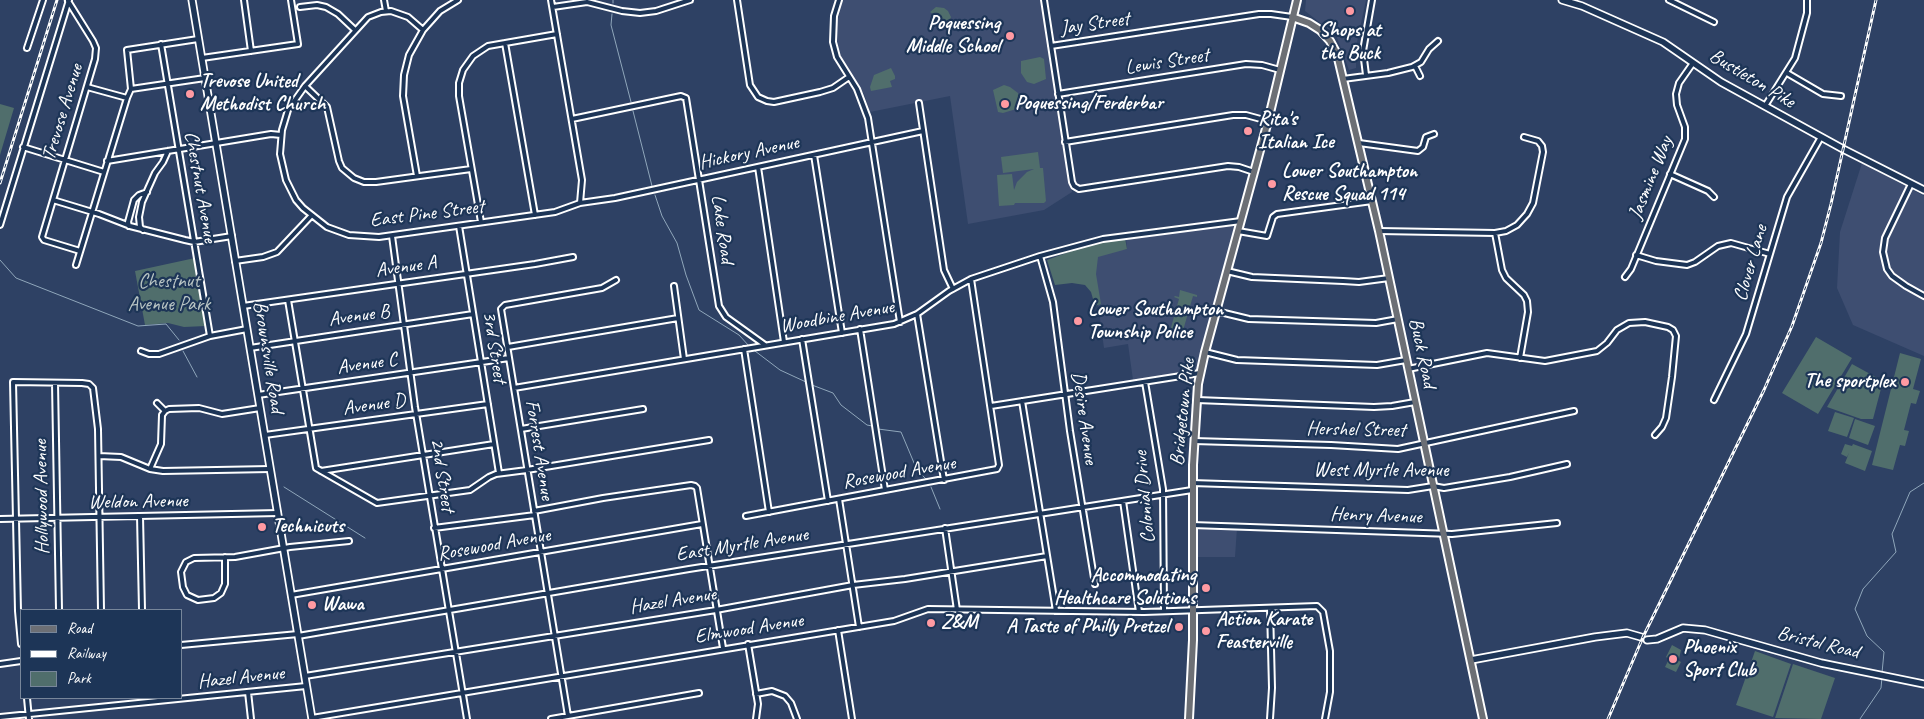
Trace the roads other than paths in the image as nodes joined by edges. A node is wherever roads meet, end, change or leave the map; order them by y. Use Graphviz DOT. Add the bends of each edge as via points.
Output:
graph roads {
  1 [pos="43,0"];
  2 [pos="68,0"];
  3 [pos="192,0"];
  4 [pos="244,0"];
  5 [pos="291,0"];
  6 [pos="384,0"];
  7 [pos="458,0"];
  8 [pos="551,0"];
  9 [pos="690,0"];
  10 [pos="736,0"];
  11 [pos="839,0"];
  12 [pos="1044,0"];
  13 [pos="1297,0"];
  14 [pos="1372,0"];
  15 [pos="1562,0"];
  16 [pos="1668,0"];
  17 [pos="1807,0"];
  18 [pos="682,1"];
  19 [pos="300,7"];
  20 [pos="553,7"];
  21 [pos="386,11"];
  22 [pos="1292,18"];
  23 [pos="1714,22"];
  24 [pos="356,30"];
  25 [pos="423,30"];
  26 [pos="557,34"];
  27 [pos="198,39"];
  28 [pos="1438,41"];
  29 [pos="505,43"];
  30 [pos="161,44"];
  31 [pos="1051,46"];
  32 [pos="27,48"];
  33 [pos="251,51"];
  34 [pos="202,58"];
  35 [pos="1693,62"];
  36 [pos="1414,66"];
  37 [pos="1280,70"];
  38 [pos="1787,73"];
  39 [pos="1366,75"];
  40 [pos="1420,76"];
  41 [pos="849,77"];
  42 [pos="205,78"];
  43 [pos="1343,79"];
  44 [pos="168,84"];
  45 [pos="305,86"];
  46 [pos="87,87"];
  47 [pos="131,89"];
  48 [pos="1058,94"];
  49 [pos="1841,96"];
  50 [pos="126,98"];
  51 [pos="919,103"];
  52 [pos="1765,106"];
  53 [pos="572,119"];
  54 [pos="1268,121"];
  55 [pos="923,131"];
  56 [pos="1434,134"];
  57 [pos="281,135"];
  58 [pos="1524,136"];
  59 [pos="1820,137"];
  60 [pos="872,142"];
  61 [pos="1065,142"];
  62 [pos="216,143"];
  63 [pos="1359,143"];
  64 [pos="23,147"];
  65 [pos="178,150"];
  66 [pos="168,151"];
  67 [pos="814,154"];
  68 [pos="65,160"];
  69 [pos="107,161"];
  70 [pos="758,167"];
  71 [pos="471,168"];
  72 [pos="104,172"];
  73 [pos="1254,172"];
  74 [pos="1670,174"];
  75 [pos="417,176"];
  76 [pos="700,179"];
  77 [pos="1911,184"];
  78 [pos="1924,190"];
  79 [pos="147,192"];
  80 [pos="1714,197"];
  81 [pos="53,200"];
  82 [pos="1372,201"];
  83 [pos="580,203"];
  84 [pos="92,212"];
  85 [pos="535,215"];
  86 [pos="311,216"];
  87 [pos="1241,221"];
  88 [pos="481,222"];
  89 [pos="0,225"];
  90 [pos="130,226"];
  91 [pos="460,226"];
  92 [pos="143,230"];
  93 [pos="1238,231"];
  94 [pos="1379,231"];
  95 [pos="1495,233"];
  96 [pos="232,236"];
  97 [pos="392,236"];
  98 [pos="194,242"];
  99 [pos="80,251"];
  100 [pos="1770,254"];
  101 [pos="1636,255"];
  102 [pos="1040,256"];
  103 [pos="573,257"];
  104 [pos="236,261"];
  105 [pos="76,265"];
  106 [pos="1227,271"];
  107 [pos="467,273"];
  108 [pos="1625,277"];
  109 [pos="1389,278"];
  110 [pos="971,279"];
  111 [pos="616,280"];
  112 [pos="398,284"];
  113 [pos="674,286"];
  114 [pos="953,289"];
  115 [pos="1924,296"];
  116 [pos="288,300"];
  117 [pos="243,306"];
  118 [pos="1216,312"];
  119 [pos="473,314"];
  120 [pos="917,314"];
  121 [pos="678,318"];
  122 [pos="1398,319"];
  123 [pos="900,322"];
  124 [pos="404,325"];
  125 [pos="860,329"];
  126 [pos="247,330"];
  127 [pos="842,332"];
  128 [pos="210,336"];
  129 [pos="802,339"];
  130 [pos="294,341"];
  131 [pos="784,342"];
  132 [pos="765,345"];
  133 [pos="508,347"];
  134 [pos="250,348"];
  135 [pos="744,349"];
  136 [pos="141,351"];
  137 [pos="1205,352"];
  138 [pos="509,358"];
  139 [pos="1520,358"];
  140 [pos="684,359"];
  141 [pos="1406,360"];
  142 [pos="481,362"];
  143 [pos="1408,369"];
  144 [pos="411,372"];
  145 [pos="1200,373"];
  146 [pos="55,382"];
  147 [pos="1145,382"];
  148 [pos="302,388"];
  149 [pos="514,388"];
  150 [pos="1065,394"];
  151 [pos="258,395"];
  152 [pos="1196,400"];
  153 [pos="1714,400"];
  154 [pos="1022,401"];
  155 [pos="1415,402"];
  156 [pos="157,403"];
  157 [pos="488,404"];
  158 [pos="991,406"];
  159 [pos="260,408"];
  160 [pos="643,409"];
  161 [pos="165,411"];
  162 [pos="1574,412"];
  163 [pos="417,414"];
  164 [pos="310,429"];
  165 [pos="521,429"];
  166 [pos="264,435"];
  167 [pos="1654,435"];
  168 [pos="709,440"];
  169 [pos="1194,441"];
  170 [pos="494,444"];
  171 [pos="1424,444"];
  172 [pos="423,455"];
  173 [pos="99,456"];
  174 [pos="1567,464"];
  175 [pos="150,469"];
  176 [pos="270,469"];
  177 [pos="528,470"];
  178 [pos="321,471"];
  179 [pos="499,473"];
  180 [pos="944,480"];
  181 [pos="1192,486"];
  182 [pos="1433,486"];
  183 [pos="885,490"];
  184 [pos="1163,494"];
  185 [pos="429,496"];
  186 [pos="839,499"];
  187 [pos="828,501"];
  188 [pos="1123,501"];
  189 [pos="1082,507"];
  190 [pos="769,512"];
  191 [pos="278,513"];
  192 [pos="535,513"];
  193 [pos="1041,514"];
  194 [pos="140,516"];
  195 [pos="746,516"];
  196 [pos="100,517"];
  197 [pos="16,518"];
  198 [pos="58,518"];
  199 [pos="0,519"];
  200 [pos="1557,523"];
  201 [pos="702,524"];
  202 [pos="1192,525"];
  203 [pos="434,528"];
  204 [pos="945,528"];
  205 [pos="1444,534"];
  206 [pos="349,541"];
  207 [pos="846,544"];
  208 [pos="283,548"];
  209 [pos="541,552"];
  210 [pos="1047,556"];
  211 [pos="225,557"];
  212 [pos="709,566"];
  213 [pos="442,569"];
  214 [pos="951,572"];
  215 [pos="1095,584"];
  216 [pos="853,585"];
  217 [pos="548,593"];
  218 [pos="291,595"];
  219 [pos="1270,608"];
  220 [pos="59,609"];
  221 [pos="101,609"];
  222 [pos="142,609"];
  223 [pos="448,610"];
  224 [pos="716,610"];
  225 [pos="957,610"];
  226 [pos="1056,610"];
  227 [pos="1164,611"];
  228 [pos="1193,611"];
  229 [pos="1139,612"];
  230 [pos="859,627"];
  231 [pos="838,630"];
  232 [pos="20,633"];
  233 [pos="298,635"];
  234 [pos="555,636"];
  235 [pos="748,644"];
  236 [pos="182,646"];
  237 [pos="723,648"];
  238 [pos="455,652"];
  239 [pos="1471,660"];
  240 [pos="20,662"];
  241 [pos="0,664"];
  242 [pos="562,675"];
  243 [pos="305,676"];
  244 [pos="1924,684"];
  245 [pos="306,686"];
  246 [pos="248,692"];
  247 [pos="462,692"];
  248 [pos="699,693"];
  249 [pos="756,694"];
  250 [pos="182,698"];
  251 [pos="27,699"];
  252 [pos="175,699"];
  253 [pos="28,713"];
  254 [pos="568,716"];
  255 [pos="0,717"];
  256 [pos="312,718"];
  257 [pos="29,719"];
  258 [pos="251,719"];
  259 [pos="467,719"];
  260 [pos="551,719"];
  261 [pos="756,719"];
  262 [pos="797,719"];
  263 [pos="852,719"];
  264 [pos="1189,719"];
  265 [pos="1270,719"];
  266 [pos="1325,719"];
  267 [pos="1483,719"];
  1 -- 32 [label="street"];
  2 -- 46 [label="street, Trevose Avenue" via="95,44 95,59"];
  2 -- 64 [label="street"];
  3 -- 27 [label="main road, Brownsville Road"];
  4 -- 33 [label="street"];
  5 -- 33 [label="street" via="298,44"];
  6 -- 21 [label="street"];
  7 -- 25 [label="street" via="440,11"];
  8 -- 20 [label="street"];
  9 -- 18 [label="street"];
  10 -- 41 [label="street" via="750,85 758,97 774,102 820,92"];
  11 -- 41 [label="street" via="832,25 833,42 837,57"];
  12 -- 31 [label="street"];
  13 -- 22 [label="main road, Bridgetown Pike"];
  14 -- 39 [label="street" via="1363,46"];
  15 -- 35 [label="main road, Bustleton Pike" via="1651,36"];
  16 -- 23 [label="street"];
  17 -- 38 [label="street" via="1808,13 1796,58"];
  18 -- 20 [label="street" via="640,13 622,12 587,2"];
  19 -- 24 [label="street" via="326,7"];
  20 -- 26 [label="street"];
  21 -- 24 [label="street, East Pine Street" via="368,17"];
  21 -- 25 [label="street" via="403,15"];
  22 -- 31 [label="street, Jay Street" via="1259,14"];
  22 -- 37 [label="main road, Bridgetown Pike"];
  22 -- 43 [label="main road, Buck Road" via="1314,26 1330,41"];
  24 -- 45 [label="street, East Pine Street"];
  25 -- 75 [label="street" via="409,55 403,84"];
  26 -- 29 [label="street"];
  26 -- 53 [label="street"];
  27 -- 30 [label="street"];
  27 -- 34 [label="main road, Brownsville Road"];
  28 -- 36 [label="street"];
  29 -- 71 [label="street" via="488,46 473,56 458,83"];
  29 -- 85 [label="street"];
  30 -- 44 [label="street, Chestnut Avenue"];
  30 -- 47 [label="street" via="127,50"];
  31 -- 48 [label="street"];
  33 -- 34 [label="street"];
  34 -- 42 [label="main road, Brownsville Road"];
  35 -- 52 [label="main road, Bustleton Pike"];
  35 -- 74 [label="street, Jasmine Way" via="1679,83 1676,94 1686,131"];
  36 -- 39 [label="street"];
  36 -- 40 [label="street"];
  37 -- 48 [label="street, Lewis Street" via="1246,64"];
  37 -- 54 [label="main road, Bridgetown Pike"];
  38 -- 49 [label="street" via="1823,94"];
  38 -- 52 [label="street"];
  39 -- 43 [label="street"];
  41 -- 60 [label="street" via="865,109"];
  42 -- 44 [label="street"];
  42 -- 62 [label="main road, Brownsville Road"];
  43 -- 63 [label="main road, Buck Road"];
  44 -- 47 [label="street"];
  44 -- 65 [label="street, Chestnut Avenue"];
  45 -- 57 [label="street, East Pine Street" via="291,105"];
  45 -- 75 [label="street" via="327,107 339,161 350,176 370,182"];
  46 -- 50 [label="street"];
  46 -- 68 [label="street, Trevose Avenue"];
  47 -- 50 [label="street"];
  48 -- 61 [label="street"];
  50 -- 69 [label="street"];
  51 -- 55 [label="street"];
  52 -- 59 [label="main road, Bustleton Pike"];
  53 -- 76 [label="street, Lake Road" via="684,96"];
  53 -- 83 [label="street" via="582,180"];
  54 -- 61 [label="street" via="1233,115"];
  54 -- 73 [label="main road, Bridgetown Pike"];
  55 -- 60 [label="street, Hickory Avenue"];
  55 -- 114 [label="street" via="944,270"];
  56 -- 63 [label="street" via="1426,137 1424,147 1418,151"];
  57 -- 62 [label="street"];
  57 -- 86 [label="street, East Pine Street" via="280,158 286,180 296,200"];
  58 -- 95 [label="street" via="1538,141 1543,149 1534,200 1521,222 1511,229"];
  59 -- 77 [label="main road, Bustleton Pike"];
  59 -- 100 [label="street, Clover Lane" via="1787,197"];
  60 -- 67 [label="street, Hickory Avenue"];
  60 -- 123 [label="street"];
  61 -- 73 [label="street" via="1072,182 1079,189 1221,166"];
  62 -- 65 [label="street"];
  62 -- 96 [label="main road, Brownsville Road"];
  63 -- 82 [label="main road, Buck Road"];
  64 -- 68 [label="street"];
  64 -- 89 [label="street"];
  65 -- 66 [label="street"];
  65 -- 98 [label="street, Chestnut Avenue"];
  66 -- 69 [label="street"];
  66 -- 79 [label="street"];
  67 -- 70 [label="street, Hickory Avenue"];
  67 -- 127 [label="street"];
  68 -- 72 [label="street"];
  68 -- 81 [label="street, Trevose Avenue"];
  69 -- 72 [label="street"];
  70 -- 76 [label="street, Hickory Avenue"];
  70 -- 131 [label="street"];
  71 -- 75 [label="street"];
  71 -- 88 [label="street"];
  72 -- 84 [label="street"];
  73 -- 87 [label="main road, Bridgetown Pike"];
  74 -- 80 [label="street" via="1708,191"];
  74 -- 101 [label="street, Jasmine Way"];
  76 -- 83 [label="street, Hickory Avenue"];
  76 -- 132 [label="street, Lake Road" via="720,310"];
  77 -- 78 [label="main road, Bustleton Pike"];
  77 -- 115 [label="street" via="1885,238 1883,252 1892,276"];
  79 -- 90 [label="street" via="134,200 128,222"];
  79 -- 92 [label="street" via="140,212"];
  81 -- 84 [label="street"];
  81 -- 99 [label="street, Trevose Avenue" via="42,237"];
  82 -- 93 [label="street" via="1277,214 1272,217 1268,236"];
  82 -- 94 [label="main road, Buck Road"];
  83 -- 85 [label="street, East Pine Street"];
  84 -- 90 [label="street"];
  84 -- 99 [label="street"];
  85 -- 88 [label="street, East Pine Street"];
  86 -- 97 [label="street, East Pine Street" via="349,236"];
  86 -- 104 [label="street" via="277,252 263,258"];
  87 -- 93 [label="main road, Bridgetown Pike"];
  87 -- 102 [label="street, Woodbine Avenue" via="1103,239"];
  88 -- 91 [label="street, East Pine Street"];
  90 -- 92 [label="street"];
  91 -- 97 [label="street, East Pine Street"];
  91 -- 107 [label="street, 3rd Street"];
  92 -- 98 [label="street"];
  93 -- 106 [label="main road, Bridgetown Pike"];
  94 -- 95 [label="street"];
  94 -- 109 [label="main road, Buck Road"];
  95 -- 139 [label="street" via="1502,270 1527,301"];
  96 -- 98 [label="street"];
  96 -- 104 [label="main road, Brownsville Road"];
  97 -- 112 [label="street, 2nd Street"];
  98 -- 128 [label="street, Chestnut Avenue"];
  99 -- 105 [label="street"];
  100 -- 101 [label="street" via="1731,243 1718,246 1687,265 1656,262"];
  100 -- 153 [label="street, Clover Lane" via="1746,334"];
  101 -- 108 [label="street, Jasmine Way"];
  102 -- 110 [label="street, Woodbine Avenue"];
  102 -- 150 [label="street, Desire Avenue" via="1051,291"];
  103 -- 107 [label="street, Avenue A"];
  104 -- 117 [label="main road, Brownsville Road"];
  106 -- 109 [label="street" via="1252,277 1360,282"];
  106 -- 118 [label="main road, Bridgetown Pike"];
  107 -- 112 [label="street, Avenue A"];
  107 -- 119 [label="street, 3rd Street"];
  109 -- 122 [label="main road, Buck Road"];
  110 -- 114 [label="street, Woodbine Avenue"];
  110 -- 158 [label="street"];
  111 -- 133 [label="street, Forrest Avenue" via="602,288 505,305 502,307"];
  112 -- 116 [label="street, Avenue A"];
  112 -- 124 [label="street, 2nd Street"];
  113 -- 121 [label="street"];
  114 -- 120 [label="street, Woodbine Avenue"];
  116 -- 117 [label="street, Avenue A"];
  116 -- 130 [label="street"];
  117 -- 126 [label="main road, Brownsville Road"];
  118 -- 122 [label="street" via="1249,319 1376,324"];
  118 -- 137 [label="main road, Bridgetown Pike"];
  119 -- 124 [label="street, Avenue B"];
  119 -- 142 [label="street, 3rd Street"];
  120 -- 123 [label="street, Woodbine Avenue"];
  120 -- 180 [label="street"];
  121 -- 133 [label="street"];
  121 -- 140 [label="street"];
  122 -- 141 [label="main road, Buck Road"];
  123 -- 125 [label="street, Woodbine Avenue"];
  124 -- 130 [label="street, Avenue B"];
  124 -- 144 [label="street, 2nd Street"];
  125 -- 127 [label="street, Woodbine Avenue"];
  125 -- 183 [label="street"];
  126 -- 128 [label="street"];
  126 -- 134 [label="main road, Brownsville Road"];
  127 -- 129 [label="street, Woodbine Avenue"];
  128 -- 136 [label="street" via="159,354"];
  129 -- 131 [label="street, Woodbine Avenue"];
  129 -- 187 [label="street"];
  130 -- 134 [label="street, Avenue B"];
  130 -- 148 [label="street"];
  131 -- 132 [label="street, Woodbine Avenue"];
  132 -- 135 [label="street, Woodbine Avenue"];
  133 -- 138 [label="street, Forrest Avenue"];
  134 -- 151 [label="main road, Brownsville Road"];
  135 -- 140 [label="street, Woodbine Avenue"];
  135 -- 190 [label="street"];
  137 -- 141 [label="street" via="1229,359 1265,361 1377,365"];
  137 -- 145 [label="main road, Bridgetown Pike"];
  138 -- 142 [label="street, Avenue C"];
  138 -- 149 [label="street, Forrest Avenue"];
  139 -- 143 [label="street" via="1487,353"];
  139 -- 167 [label="street" via="1545,361 1597,351 1616,330 1636,321 1671,328 1676,336 1668,413"];
  140 -- 149 [label="street, Woodbine Avenue"];
  141 -- 143 [label="main road, Buck Road"];
  142 -- 144 [label="street, Avenue C"];
  142 -- 157 [label="street, 3rd Street"];
  143 -- 155 [label="main road, Buck Road"];
  144 -- 148 [label="street, Avenue C"];
  144 -- 163 [label="street, 2nd Street"];
  145 -- 147 [label="street"];
  145 -- 152 [label="main road, Bridgetown Pike"];
  146 -- 173 [label="street" via="82,383 91,385 94,390"];
  146 -- 197 [label="street" via="13,382"];
  146 -- 198 [label="street, Hollywood Avenue"];
  147 -- 150 [label="street"];
  147 -- 184 [label="street, Colonial Drive"];
  148 -- 151 [label="street, Avenue C"];
  148 -- 164 [label="street"];
  149 -- 165 [label="street, Forrest Avenue"];
  150 -- 154 [label="street"];
  150 -- 189 [label="street, Desire Avenue"];
  151 -- 159 [label="main road, Brownsville Road"];
  152 -- 155 [label="street" via="1374,407"];
  152 -- 169 [label="main road, Bridgetown Pike"];
  154 -- 158 [label="street"];
  154 -- 193 [label="street"];
  155 -- 171 [label="main road, Buck Road"];
  156 -- 161 [label="street"];
  157 -- 163 [label="street, Avenue D"];
  157 -- 170 [label="street, 3rd Street"];
  158 -- 180 [label="street, Rosewood Avenue" via="997,469"];
  159 -- 161 [label="street" via="222,414 199,408"];
  159 -- 166 [label="main road, Brownsville Road"];
  160 -- 165 [label="street"];
  161 -- 175 [label="street" via="161,444"];
  162 -- 171 [label="street, Hershel Street"];
  163 -- 164 [label="street, Avenue D"];
  163 -- 172 [label="street, 2nd Street"];
  164 -- 166 [label="street, Avenue D"];
  164 -- 178 [label="street" via="316,465"];
  165 -- 177 [label="street, Forrest Avenue"];
  166 -- 176 [label="main road, Brownsville Road"];
  168 -- 177 [label="street"];
  169 -- 171 [label="street, Hershel Street" via="1393,449"];
  169 -- 181 [label="main road, Bridgetown Pike"];
  170 -- 172 [label="street"];
  170 -- 179 [label="street, 3rd Street"];
  171 -- 182 [label="main road, Buck Road"];
  172 -- 178 [label="street"];
  172 -- 185 [label="street, 2nd Street"];
  173 -- 175 [label="street" via="121,457"];
  173 -- 196 [label="street"];
  174 -- 182 [label="street, West Myrtle Avenue" via="1482,482 1444,488"];
  175 -- 176 [label="street"];
  176 -- 191 [label="main road, Brownsville Road"];
  177 -- 179 [label="street"];
  177 -- 192 [label="street, Forrest Avenue"];
  178 -- 185 [label="street" via="377,503"];
  179 -- 185 [label="street" via="470,490"];
  180 -- 183 [label="street, Rosewood Avenue"];
  181 -- 182 [label="street, West Myrtle Avenue" via="1408,490"];
  181 -- 184 [label="street, East Myrtle Avenue"];
  181 -- 202 [label="main road, Bridgetown Pike"];
  182 -- 205 [label="main road, Buck Road"];
  183 -- 186 [label="street, Rosewood Avenue"];
  184 -- 188 [label="street, East Myrtle Avenue"];
  184 -- 227 [label="street, Colonial Drive"];
  185 -- 203 [label="street, 2nd Street"];
  186 -- 187 [label="street, Rosewood Avenue"];
  186 -- 207 [label="street"];
  187 -- 190 [label="street, Rosewood Avenue"];
  188 -- 189 [label="street, East Myrtle Avenue"];
  188 -- 229 [label="street"];
  189 -- 193 [label="street, East Myrtle Avenue"];
  189 -- 215 [label="street, Desire Avenue"];
  190 -- 195 [label="street, Rosewood Avenue"];
  191 -- 194 [label="street, Weldon Avenue"];
  191 -- 208 [label="main road, Brownsville Road"];
  192 -- 201 [label="street" via="603,498 691,485 697,488"];
  192 -- 203 [label="street"];
  192 -- 209 [label="street, Forrest Avenue"];
  193 -- 204 [label="street, East Myrtle Avenue"];
  193 -- 210 [label="street"];
  194 -- 196 [label="street, Weldon Avenue"];
  194 -- 222 [label="street"];
  196 -- 198 [label="street, Weldon Avenue"];
  196 -- 221 [label="street"];
  197 -- 198 [label="street, Weldon Avenue"];
  197 -- 199 [label="street, Weldon Avenue"];
  197 -- 232 [label="street"];
  198 -- 220 [label="street, Hollywood Avenue"];
  200 -- 205 [label="street, Henry Avenue"];
  201 -- 209 [label="street, Rosewood Avenue"];
  201 -- 212 [label="street"];
  202 -- 205 [label="street, Henry Avenue"];
  202 -- 228 [label="main road, Bridgetown Pike"];
  203 -- 213 [label="street, 2nd Street"];
  204 -- 207 [label="street, East Myrtle Avenue"];
  204 -- 214 [label="street"];
  205 -- 239 [label="main road, Buck Road"];
  206 -- 208 [label="street"];
  207 -- 212 [label="street, East Myrtle Avenue"];
  207 -- 216 [label="street"];
  208 -- 211 [label="street"];
  208 -- 218 [label="main road, Brownsville Road"];
  209 -- 213 [label="street, Rosewood Avenue"];
  209 -- 217 [label="street, Forrest Avenue"];
  210 -- 214 [label="street, Hazel Avenue"];
  210 -- 226 [label="street"];
  211 -- 211 [label="street" via="197,558 186,562 181,575 187,595 198,600 221,594 225,584"];
  212 -- 217 [label="street, East Myrtle Avenue"];
  212 -- 224 [label="street"];
  213 -- 218 [label="street, Rosewood Avenue"];
  213 -- 223 [label="street, 2nd Street"];
  214 -- 216 [label="street, Hazel Avenue"];
  214 -- 225 [label="street"];
  216 -- 224 [label="street, Hazel Avenue"];
  216 -- 230 [label="street"];
  217 -- 223 [label="street, East Myrtle Avenue"];
  217 -- 234 [label="street, Forrest Avenue"];
  218 -- 233 [label="main road, Brownsville Road"];
  219 -- 228 [label="street, Elmwood Avenue"];
  219 -- 265 [label="street"];
  219 -- 266 [label="street, Elmwood Avenue" via="1320,608 1323,612 1330,651 1330,692"];
  223 -- 233 [label="street, East Myrtle Avenue"];
  223 -- 238 [label="street, 2nd Street"];
  224 -- 234 [label="street, Hazel Avenue"];
  224 -- 237 [label="street"];
  225 -- 226 [label="street, Elmwood Avenue"];
  225 -- 230 [label="street, Elmwood Avenue" via="928,609 894,621"];
  226 -- 229 [label="street, Elmwood Avenue"];
  227 -- 228 [label="street, Elmwood Avenue"];
  227 -- 229 [label="street, Elmwood Avenue"];
  228 -- 264 [label="main road, Bridgetown Pike"];
  230 -- 231 [label="street, Elmwood Avenue"];
  231 -- 235 [label="street, Elmwood Avenue"];
  231 -- 263 [label="street"];
  233 -- 236 [label="street, East Myrtle Avenue"];
  233 -- 243 [label="main road, Brownsville Road"];
  234 -- 238 [label="street, Hazel Avenue"];
  234 -- 242 [label="street, Forrest Avenue"];
  235 -- 237 [label="street, Elmwood Avenue"];
  235 -- 249 [label="street"];
  237 -- 242 [label="street, Elmwood Avenue"];
  238 -- 243 [label="street, Hazel Avenue"];
  238 -- 247 [label="street, 2nd Street"];
  239 -- 244 [label="main road, Bristol Road" via="1595,637 1627,634 1657,638 1683,628 1705,630 1821,663"];
  239 -- 267 [label="main road, Buck Road"];
  240 -- 241 [label="street"];
  242 -- 247 [label="street, Elmwood Avenue"];
  242 -- 254 [label="street, Forrest Avenue"];
  243 -- 245 [label="main road, Brownsville Road"];
  245 -- 246 [label="street, Hazel Avenue"];
  245 -- 256 [label="main road, Brownsville Road"];
  246 -- 250 [label="street, Hazel Avenue"];
  246 -- 258 [label="street"];
  247 -- 256 [label="street, Elmwood Avenue"];
  247 -- 259 [label="street, 2nd Street"];
  248 -- 254 [label="street"];
  249 -- 261 [label="street"];
  249 -- 262 [label="street" via="772,691 785,696"];
  251 -- 253 [label="street"];
  252 -- 253 [label="street, Hazel Avenue"];
  253 -- 255 [label="street, Hazel Avenue"];
  253 -- 257 [label="street"];
  254 -- 260 [label="street"];
}
